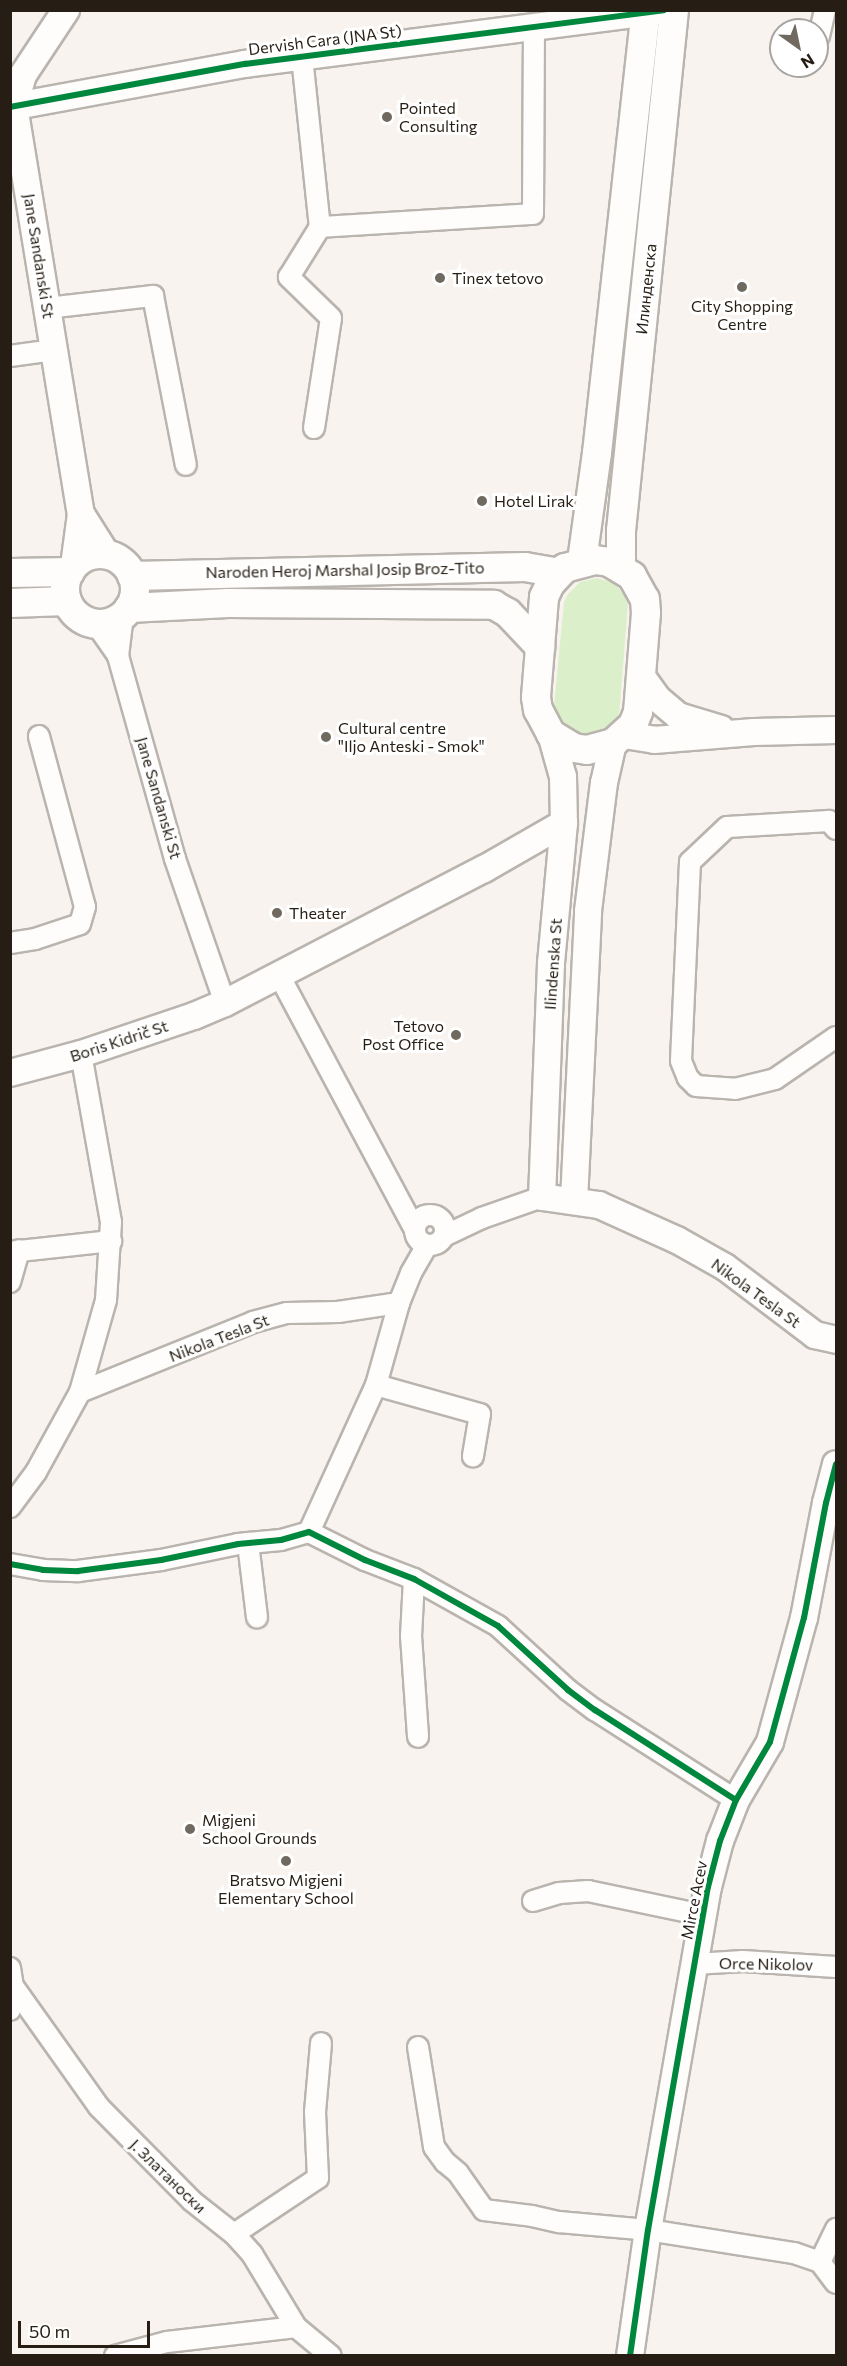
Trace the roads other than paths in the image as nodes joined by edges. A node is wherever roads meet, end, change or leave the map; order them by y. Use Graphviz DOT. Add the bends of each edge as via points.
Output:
graph roads {
  1 [pos="66,10"];
  2 [pos="674,10"];
  3 [pos="652,12"];
  4 [pos="534,27"];
  5 [pos="302,57"];
  6 [pos="12,106"];
  7 [pos="320,227"];
  8 [pos="47,308"];
  9 [pos="54,350"];
  10 [pos="10,356"];
  11 [pos="314,428"];
  12 [pos="186,465"];
  13 [pos="81,514"];
  14 [pos="107,555"];
  15 [pos="570,567"];
  16 [pos="621,567"];
  17 [pos="72,569"];
  18 [pos="10,573"];
  19 [pos="132,576"];
  20 [pos="67,601"];
  21 [pos="10,603"];
  22 [pos="126,612"];
  23 [pos="96,624"];
  24 [pos="540,647"];
  25 [pos="118,656"];
  26 [pos="642,677"];
  27 [pos="837,730"];
  28 [pos="551,734"];
  29 [pos="742,734"];
  30 [pos="39,736"];
  31 [pos="619,739"];
  32 [pos="564,823"];
  33 [pos="837,829"];
  34 [pos="10,943"];
  35 [pos="551,974"];
  36 [pos="279,975"];
  37 [pos="585,978"];
  38 [pos="225,1003"];
  39 [pos="837,1037"];
  40 [pos="81,1054"];
  41 [pos="10,1073"];
  42 [pos="542,1197"];
  43 [pos="574,1201"];
  44 [pos="432,1229"];
  45 [pos="111,1241"];
  46 [pos="15,1251"];
  47 [pos="10,1282"];
  48 [pos="399,1303"];
  49 [pos="837,1340"];
  50 [pos="376,1384"];
  51 [pos="80,1392"];
  52 [pos="473,1456"];
  53 [pos="837,1464"];
  54 [pos="10,1507"];
  55 [pos="309,1532"];
  56 [pos="248,1543"];
  57 [pos="10,1564"];
  58 [pos="414,1579"];
  59 [pos="257,1617"];
  60 [pos="418,1737"];
  61 [pos="736,1800"];
  62 [pos="533,1901"];
  63 [pos="703,1916"];
  64 [pos="695,1964"];
  65 [pos="837,1967"];
  66 [pos="12,1977"];
  67 [pos="10,2010"];
  68 [pos="321,2043"];
  69 [pos="418,2048"];
  70 [pos="837,2229"];
  71 [pos="648,2230"];
  72 [pos="234,2234"];
  73 [pos="820,2262"];
  74 [pos="837,2283"];
  75 [pos="296,2327"];
  76 [pos="169,2349"];
  77 [pos="115,2355"];
  78 [pos="331,2355"];
  79 [pos="339,2355"];
  80 [pos="630,2355"];
  1 -- 6 [label="street, Jane Sandanski St" via="23,75"];
  2 -- 16 [label="main road, Илинденска" via="621,531"];
  3 -- 4 [label="street, Dervish Cara (JNA St)"];
  3 -- 15 [label="main road, Илинденска" via="597,453"];
  4 -- 5 [label="street, Dervish Cara (JNA St)"];
  4 -- 7 [label="street" via="533,214"];
  5 -- 6 [label="street, Dervish Cara (JNA St)"];
  5 -- 7 [label="street"];
  6 -- 8 [label="street, Jane Sandanski St"];
  7 -- 11 [label="street" via="289,277 331,318"];
  8 -- 9 [label="street, Jane Sandanski St"];
  8 -- 12 [label="street" via="153,296"];
  9 -- 10 [label="street"];
  9 -- 13 [label="street, Jane Sandanski St"];
  13 -- 14 [label="street"];
  13 -- 17 [label="street"];
  14 -- 17 [label="main road" via="84,559"];
  14 -- 19 [label="main road" via="126,566"];
  15 -- 16 [label="main road" via="595,560"];
  15 -- 19 [label="main road, Naroden Heroj Marshal Josip Broz-Tito"];
  15 -- 24 [label="main road, Илинденска" via="544,597"];
  16 -- 26 [label="main road" via="636,581 645,599"];
  17 -- 18 [label="main road"];
  17 -- 20 [label="main road" via="65,591"];
  19 -- 22 [label="main road" via="135,592"];
  20 -- 21 [label="main road"];
  20 -- 23 [label="main road" via="78,616"];
  22 -- 23 [label="main road, Naroden Heroj Marshal Josip Broz-Tito" via="115,621"];
  22 -- 24 [label="main road, Naroden Heroj Marshal Josip Broz-Tito" via="228,603 494,605 508,613"];
  22 -- 25 [label="street"];
  23 -- 25 [label="street"];
  24 -- 28 [label="main road, Илинденска" via="537,704"];
  25 -- 38 [label="street, Jane Sandanski St" via="175,860"];
  26 -- 29 [label="street" via="658,699 678,716"];
  26 -- 31 [label="main road" via="638,712"];
  27 -- 29 [label="street"];
  28 -- 31 [label="main road" via="574,748 587,750"];
  28 -- 32 [label="street, Ilindenska St" via="563,777"];
  29 -- 31 [label="street"];
  30 -- 34 [label="street" via="85,907 80,924"];
  31 -- 37 [label="street, Ilindenska St" via="604,783 588,910"];
  32 -- 35 [label="street, Ilindenska St"];
  32 -- 36 [label="street, Boris Kidrič St"];
  33 -- 39 [label="street" via="828,821 727,827 690,862 681,1061 696,1086 735,1089 775,1079"];
  35 -- 37 [label="street"];
  35 -- 42 [label="street, Ilindenska St"];
  36 -- 38 [label="street, Boris Kidrič St"];
  36 -- 44 [label="street" via="397,1194"];
  37 -- 43 [label="street, Ilindenska St"];
  38 -- 40 [label="street, Boris Kidrič St"];
  40 -- 41 [label="street, Boris Kidrič St"];
  40 -- 45 [label="street" via="111,1222"];
  42 -- 43 [label="street, Nikola Tesla St"];
  42 -- 44 [label="street" via="482,1218"];
  43 -- 49 [label="street, Nikola Tesla St" via="599,1205 677,1240 725,1267 815,1335"];
  44 -- 48 [label="street"];
  45 -- 46 [label="street"];
  45 -- 51 [label="street" via="106,1300"];
  46 -- 47 [label="street"];
  48 -- 50 [label="street"];
  48 -- 51 [label="street, Nikola Tesla St" via="338,1312 287,1313 253,1322"];
  50 -- 52 [label="street" via="480,1414"];
  50 -- 55 [label="street"];
  51 -- 54 [label="street" via="36,1472"];
  53 -- 61 [label="street, Mirce Acev" via="804,1618 770,1742"];
  55 -- 56 [label="street"];
  55 -- 58 [label="street" via="364,1560"];
  56 -- 57 [label="street" via="78,1571"];
  56 -- 59 [label="street"];
  58 -- 60 [label="street" via="411,1636"];
  58 -- 61 [label="street" via="498,1626 595,1710"];
  61 -- 63 [label="street, Mirce Acev" via="720,1841"];
  62 -- 63 [label="street" via="559,1893 588,1891"];
  63 -- 64 [label="street, Mirce Acev"];
  64 -- 65 [label="street, Orce Nikolov" via="743,1961"];
  64 -- 71 [label="street, Mirce Acev"];
  66 -- 67 [label="street"];
  66 -- 72 [label="street, Ј. Златаноски" via="99,2107 192,2201"];
  68 -- 72 [label="street" via="315,2112 318,2178"];
  69 -- 71 [label="street" via="434,2147 458,2172 484,2210"];
  70 -- 73 [label="street"];
  71 -- 73 [label="street" via="794,2253"];
  71 -- 80 [label="street, Mirce Acev"];
  72 -- 75 [label="street, Ј. Златаноски" via="252,2254"];
  73 -- 74 [label="street"];
  75 -- 76 [label="street"];
  75 -- 78 [label="street, Ј. Златаноски"];
  76 -- 77 [label="street"];
  78 -- 79 [label="street"];
}
